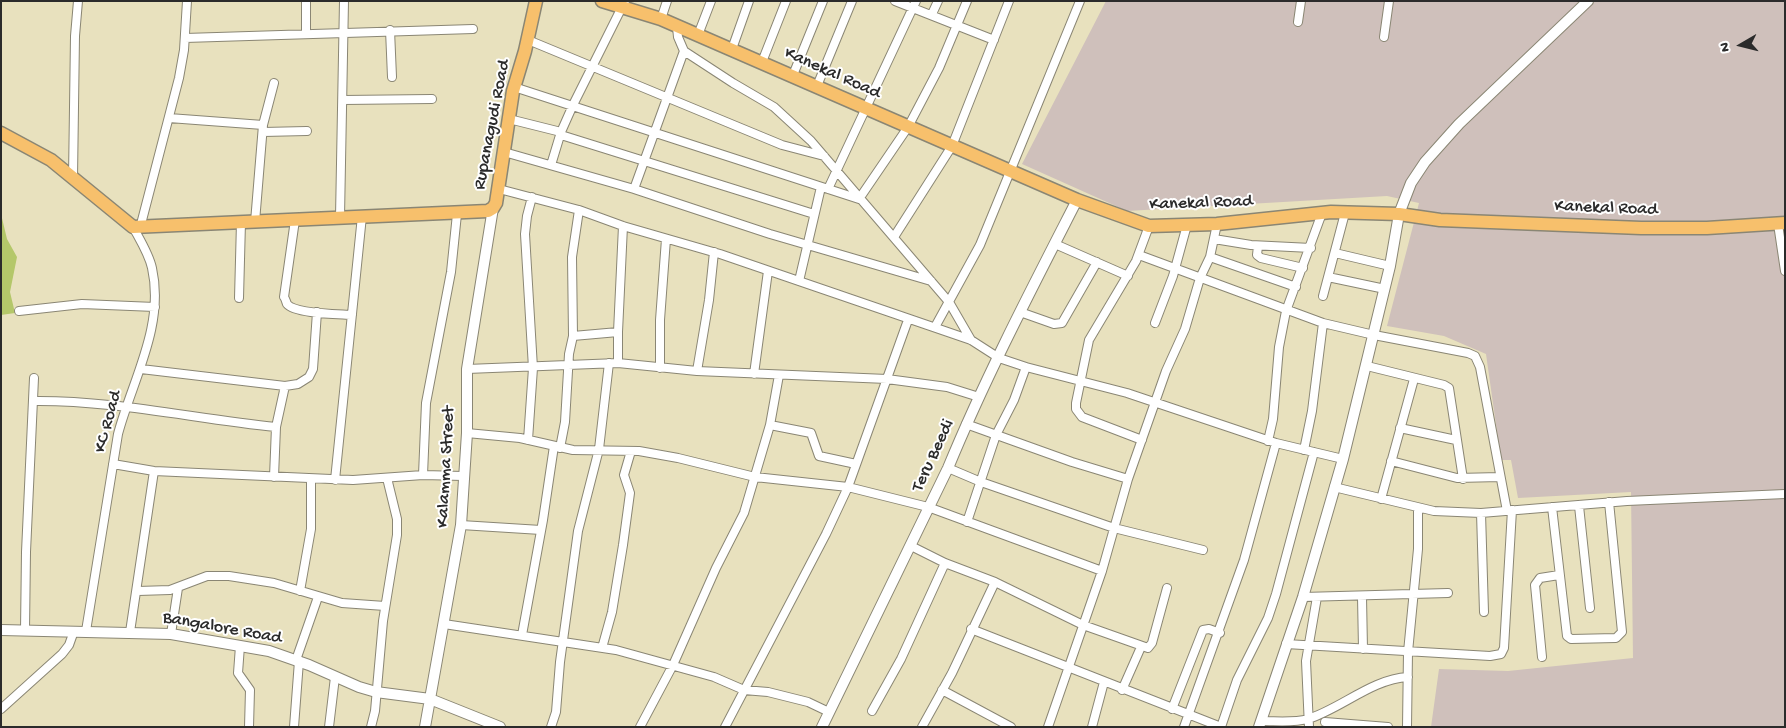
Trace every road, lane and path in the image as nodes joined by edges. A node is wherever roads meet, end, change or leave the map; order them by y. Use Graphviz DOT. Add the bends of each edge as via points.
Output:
graph roads {
  1 [pos="78,1"];
  2 [pos="187,1"];
  3 [pos="306,1"];
  4 [pos="344,1"];
  5 [pos="536,1"];
  6 [pos="602,1"];
  7 [pos="667,1"];
  8 [pos="711,1"];
  9 [pos="749,1"];
  10 [pos="786,1"];
  11 [pos="823,1"];
  12 [pos="852,1"];
  13 [pos="895,1"];
  14 [pos="938,1"];
  15 [pos="967,1"];
  16 [pos="1009,1"];
  17 [pos="1080,1"];
  18 [pos="1301,1"];
  19 [pos="1389,1"];
  20 [pos="1588,1"];
  21 [pos="623,4"];
  22 [pos="915,5"];
  23 [pos="932,14"];
  24 [pos="661,19"];
  25 [pos="1298,22"];
  26 [pos="957,24"];
  27 [pos="677,27"];
  28 [pos="473,29"];
  29 [pos="390,30"];
  30 [pos="344,31"];
  31 [pos="306,33"];
  32 [pos="698,35"];
  33 [pos="1384,37"];
  34 [pos="185,38"];
  35 [pos="528,40"];
  36 [pos="994,40"];
  37 [pos="732,49"];
  38 [pos="684,51"];
  39 [pos="762,62"];
  40 [pos="592,65"];
  41 [pos="793,75"];
  42 [pos="392,76"];
  43 [pos="274,83"];
  44 [pos="817,86"];
  45 [pos="514,87"];
  46 [pos="668,96"];
  47 [pos="432,99"];
  48 [pos="343,100"];
  49 [pos="572,105"];
  50 [pos="867,109"];
  51 [pos="169,118"];
  52 [pos="509,119"];
  53 [pos="263,128"];
  54 [pos="908,128"];
  55 [pos="306,131"];
  56 [pos="1,133"];
  57 [pos="653,133"];
  58 [pos="561,134"];
  59 [pos="952,146"];
  60 [pos="504,152"];
  61 [pos="824,156"];
  62 [pos="643,161"];
  63 [pos="552,165"];
  64 [pos="1010,171"];
  65 [pos="837,172"];
  66 [pos="73,178"];
  67 [pos="825,188"];
  68 [pos="499,189"];
  69 [pos="634,189"];
  70 [pos="532,197"];
  71 [pos="858,199"];
  72 [pos="1077,200"];
  73 [pos="494,208"];
  74 [pos="579,210"];
  75 [pos="1322,213"];
  76 [pos="1345,213"];
  77 [pos="459,214"];
  78 [pos="814,214"];
  79 [pos="1399,214"];
  80 [pos="362,216"];
  81 [pos="340,217"];
  82 [pos="295,220"];
  83 [pos="241,222"];
  84 [pos="255,222"];
  85 [pos="1217,224"];
  86 [pos="1782,224"];
  87 [pos="1188,225"];
  88 [pos="623,226"];
  89 [pos="1148,226"];
  90 [pos="137,227"];
  91 [pos="894,237"];
  92 [pos="666,239"];
  93 [pos="1214,239"];
  94 [pos="1055,244"];
  95 [pos="807,245"];
  96 [pos="1258,246"];
  97 [pos="1311,248"];
  98 [pos="714,252"];
  99 [pos="1335,253"];
  100 [pos="1139,256"];
  101 [pos="1210,257"];
  102 [pos="1098,262"];
  103 [pos="1390,266"];
  104 [pos="1175,268"];
  105 [pos="1303,268"];
  106 [pos="768,271"];
  107 [pos="1785,271"];
  108 [pos="1128,276"];
  109 [pos="1328,277"];
  110 [pos="1200,278"];
  111 [pos="799,281"];
  112 [pos="931,281"];
  113 [pos="1296,286"];
  114 [pos="1385,289"];
  115 [pos="1323,296"];
  116 [pos="239,298"];
  117 [pos="949,302"];
  118 [pos="154,307"];
  119 [pos="19,311"];
  120 [pos="1286,311"];
  121 [pos="317,312"];
  122 [pos="1020,312"];
  123 [pos="352,315"];
  124 [pos="908,320"];
  125 [pos="1323,323"];
  126 [pos="1155,324"];
  127 [pos="935,327"];
  128 [pos="618,332"];
  129 [pos="1374,335"];
  130 [pos="573,336"];
  131 [pos="970,340"];
  132 [pos="999,358"];
  133 [pos="609,363"];
  134 [pos="618,364"];
  135 [pos="568,366"];
  136 [pos="1367,366"];
  137 [pos="1026,367"];
  138 [pos="533,368"];
  139 [pos="660,368"];
  140 [pos="141,369"];
  141 [pos="468,370"];
  142 [pos="697,371"];
  143 [pos="754,374"];
  144 [pos="779,375"];
  145 [pos="34,378"];
  146 [pos="887,378"];
  147 [pos="1414,379"];
  148 [pos="1080,380"];
  149 [pos="285,386"];
  150 [pos="979,397"];
  151 [pos="33,401"];
  152 [pos="1155,403"];
  153 [pos="125,407"];
  154 [pos="966,424"];
  155 [pos="770,425"];
  156 [pos="276,427"];
  157 [pos="1400,428"];
  158 [pos="467,433"];
  159 [pos="996,435"];
  160 [pos="528,440"];
  161 [pos="1142,440"];
  162 [pos="1456,440"];
  163 [pos="1268,441"];
  164 [pos="1276,443"];
  165 [pos="557,447"];
  166 [pos="599,450"];
  167 [pos="1304,450"];
  168 [pos="631,451"];
  169 [pos="1314,452"];
  170 [pos="1343,459"];
  171 [pos="1391,461"];
  172 [pos="113,464"];
  173 [pos="856,464"];
  174 [pos="948,468"];
  175 [pos="154,470"];
  176 [pos="424,475"];
  177 [pos="463,476"];
  178 [pos="274,477"];
  179 [pos="755,477"];
  180 [pos="1500,477"];
  181 [pos="387,478"];
  182 [pos="311,479"];
  183 [pos="1128,479"];
  184 [pos="1463,479"];
  185 [pos="335,480"];
  186 [pos="981,482"];
  187 [pos="848,487"];
  188 [pos="1334,487"];
  189 [pos="1785,494"];
  190 [pos="1381,499"];
  191 [pos="1609,502"];
  192 [pos="1579,506"];
  193 [pos="928,507"];
  194 [pos="1552,507"];
  195 [pos="1418,508"];
  196 [pos="1509,511"];
  197 [pos="1481,513"];
  198 [pos="967,522"];
  199 [pos="461,526"];
  200 [pos="1114,528"];
  201 [pos="541,530"];
  202 [pos="910,546"];
  203 [pos="1203,550"];
  204 [pos="945,563"];
  205 [pos="1102,571"];
  206 [pos="1559,574"];
  207 [pos="995,582"];
  208 [pos="178,588"];
  209 [pos="1167,588"];
  210 [pos="138,591"];
  211 [pos="300,591"];
  212 [pos="1448,593"];
  213 [pos="1414,595"];
  214 [pos="318,596"];
  215 [pos="1303,597"];
  216 [pos="1317,597"];
  217 [pos="1362,597"];
  218 [pos="385,606"];
  219 [pos="1590,608"];
  220 [pos="1484,612"];
  221 [pos="444,624"];
  222 [pos="1083,624"];
  223 [pos="1,630"];
  224 [pos="25,630"];
  225 [pos="971,630"];
  226 [pos="74,631"];
  227 [pos="86,631"];
  228 [pos="130,632"];
  229 [pos="1220,633"];
  230 [pos="171,634"];
  231 [pos="522,635"];
  232 [pos="563,642"];
  233 [pos="1286,644"];
  234 [pos="240,646"];
  235 [pos="1309,646"];
  236 [pos="1141,647"];
  237 [pos="602,648"];
  238 [pos="1363,649"];
  239 [pos="1408,652"];
  240 [pos="1542,657"];
  241 [pos="297,661"];
  242 [pos="673,665"];
  243 [pos="1068,667"];
  244 [pos="1408,676"];
  245 [pos="335,677"];
  246 [pos="1104,682"];
  247 [pos="744,690"];
  248 [pos="942,690"];
  249 [pos="1122,690"];
  250 [pos="376,692"];
  251 [pos="430,699"];
  252 [pos="1,709"];
  253 [pos="1172,709"];
  254 [pos="872,711"];
  255 [pos="829,712"];
  256 [pos="1189,715"];
  257 [pos="995,717"];
  258 [pos="1325,720"];
  259 [pos="1309,723"];
  260 [pos="1260,724"];
  261 [pos="249,727"];
  262 [pos="294,727"];
  263 [pos="329,727"];
  264 [pos="371,727"];
  265 [pos="425,727"];
  266 [pos="500,727"];
  267 [pos="551,727"];
  268 [pos="640,727"];
  269 [pos="725,727"];
  270 [pos="822,727"];
  271 [pos="922,727"];
  272 [pos="992,727"];
  273 [pos="1011,727"];
  274 [pos="1048,727"];
  275 [pos="1092,727"];
  276 [pos="1184,727"];
  277 [pos="1221,727"];
  278 [pos="1388,727"];
  279 [pos="1407,727"];
  1 -- 66 [label="street"];
  2 -- 34 [label="street"];
  3 -- 31 [label="street"];
  4 -- 30 [label="street"];
  5 -- 35 [label="main road, Rupanagudi Road"];
  6 -- 21 [label="main road, Kanekal Road"];
  7 -- 24 [label="street"];
  8 -- 32 [label="street"];
  9 -- 37 [label="street"];
  10 -- 39 [label="street"];
  11 -- 41 [label="street"];
  12 -- 44 [label="street"];
  13 -- 22 [label="street"];
  14 -- 23 [label="street"];
  15 -- 26 [label="street"];
  16 -- 36 [label="street"];
  17 -- 64 [label="street"];
  18 -- 25 [label="street"];
  19 -- 33 [label="street"];
  20 -- 79 [label="street" via="1425,162 1411,183"];
  21 -- 24 [label="main road, Kanekal Road"];
  21 -- 40 [label="street"];
  22 -- 23 [label="street"];
  22 -- 50 [label="street"];
  23 -- 26 [label="street"];
  24 -- 27 [label="main road, Kanekal Road"];
  26 -- 36 [label="street"];
  26 -- 54 [label="street"];
  27 -- 32 [label="main road, Kanekal Road"];
  27 -- 38 [label="street"];
  28 -- 29 [label="street"];
  29 -- 30 [label="street"];
  29 -- 42 [label="street"];
  30 -- 31 [label="street"];
  30 -- 48 [label="street"];
  31 -- 34 [label="street"];
  32 -- 37 [label="main road, Kanekal Road"];
  34 -- 51 [label="street"];
  35 -- 40 [label="street"];
  35 -- 45 [label="main road, Rupanagudi Road"];
  36 -- 59 [label="street"];
  37 -- 39 [label="main road, Kanekal Road"];
  38 -- 46 [label="street"];
  38 -- 61 [label="street" via="774,107"];
  39 -- 41 [label="main road, Kanekal Road"];
  40 -- 46 [label="street"];
  40 -- 49 [label="street"];
  41 -- 44 [label="main road, Kanekal Road"];
  43 -- 53 [label="street"];
  44 -- 50 [label="main road, Kanekal Road"];
  45 -- 49 [label="street"];
  45 -- 52 [label="main road, Rupanagudi Road"];
  46 -- 57 [label="street"];
  46 -- 61 [label="street" via="782,145"];
  47 -- 48 [label="street"];
  48 -- 81 [label="street"];
  49 -- 57 [label="street"];
  49 -- 58 [label="street"];
  50 -- 54 [label="main road, Kanekal Road"];
  50 -- 65 [label="street"];
  51 -- 53 [label="street"];
  51 -- 90 [label="street"];
  52 -- 58 [label="street"];
  52 -- 60 [label="main road, Rupanagudi Road"];
  53 -- 55 [label="street"];
  53 -- 84 [label="street"];
  54 -- 59 [label="main road, Kanekal Road"];
  54 -- 71 [label="street"];
  56 -- 66 [label="main road" via="51,160"];
  57 -- 62 [label="street"];
  57 -- 67 [label="street"];
  58 -- 62 [label="street"];
  58 -- 63 [label="street"];
  59 -- 64 [label="main road, Kanekal Road"];
  59 -- 91 [label="street"];
  60 -- 63 [label="street"];
  60 -- 68 [label="main road, Rupanagudi Road"];
  61 -- 65 [label="street"];
  62 -- 69 [label="street"];
  62 -- 78 [label="street"];
  63 -- 69 [label="street"];
  64 -- 72 [label="main road, Kanekal Road"];
  64 -- 117 [label="street" via="980,245"];
  65 -- 67 [label="street"];
  65 -- 71 [label="street"];
  66 -- 90 [label="main road"];
  67 -- 71 [label="street"];
  67 -- 78 [label="street"];
  68 -- 70 [label="street"];
  68 -- 73 [label="main road, Rupanagudi Road"];
  69 -- 95 [label="street"];
  70 -- 74 [label="street"];
  70 -- 138 [label="street" via="525,234"];
  71 -- 91 [label="street"];
  72 -- 89 [label="main road, Kanekal Road"];
  72 -- 94 [label="street, Teru Beedi"];
  73 -- 77 [label="main road, Rupanagudi Road"];
  73 -- 141 [label="street, Kalamma Street"];
  74 -- 88 [label="street"];
  74 -- 130 [label="street" via="572,257"];
  75 -- 76 [label="main road, Kanekal Road"];
  75 -- 85 [label="main road, Kanekal Road"];
  75 -- 97 [label="street"];
  76 -- 79 [label="main road, Kanekal Road"];
  76 -- 99 [label="street"];
  77 -- 80 [label="main road, Rupanagudi Road"];
  77 -- 176 [label="street" via="426,403"];
  78 -- 95 [label="street"];
  79 -- 86 [label="main road, Kanekal Road" via="1440,220 1641,228"];
  79 -- 103 [label="street"];
  80 -- 81 [label="main road, Rupanagudi Road"];
  80 -- 123 [label="street"];
  81 -- 82 [label="main road, Rupanagudi Road"];
  82 -- 84 [label="main road, Rupanagudi Road"];
  82 -- 121 [label="street" via="284,297 292,308"];
  83 -- 84 [label="main road, Rupanagudi Road"];
  83 -- 90 [label="main road, Rupanagudi Road"];
  83 -- 116 [label="street"];
  85 -- 87 [label="main road, Kanekal Road"];
  85 -- 93 [label="street"];
  86 -- 107 [label="street"];
  87 -- 89 [label="main road, Kanekal Road"];
  87 -- 104 [label="street"];
  88 -- 92 [label="street"];
  88 -- 128 [label="street"];
  89 -- 100 [label="street"];
  90 -- 118 [label="street, KC Road" via="152,267"];
  91 -- 112 [label="street"];
  92 -- 98 [label="street"];
  92 -- 139 [label="street"];
  93 -- 96 [label="street"];
  93 -- 101 [label="street"];
  94 -- 102 [label="street"];
  94 -- 122 [label="street, Teru Beedi"];
  95 -- 111 [label="street"];
  95 -- 112 [label="street"];
  96 -- 97 [label="street"];
  96 -- 105 [label="street" via="1257,255 1261,258"];
  97 -- 105 [label="street"];
  98 -- 106 [label="street"];
  98 -- 142 [label="street"];
  99 -- 103 [label="street"];
  99 -- 109 [label="street"];
  100 -- 104 [label="street"];
  100 -- 108 [label="street"];
  101 -- 110 [label="street"];
  101 -- 113 [label="street"];
  102 -- 108 [label="street"];
  102 -- 122 [label="street" via="1062,322 1054,324"];
  103 -- 114 [label="street"];
  104 -- 110 [label="street"];
  104 -- 126 [label="street"];
  105 -- 113 [label="street"];
  106 -- 111 [label="street"];
  106 -- 143 [label="street"];
  108 -- 148 [label="street" via="1093,331"];
  109 -- 114 [label="street"];
  109 -- 115 [label="street"];
  110 -- 120 [label="street"];
  110 -- 152 [label="street"];
  111 -- 124 [label="street"];
  112 -- 117 [label="street"];
  113 -- 120 [label="street"];
  114 -- 129 [label="street"];
  117 -- 127 [label="street"];
  117 -- 131 [label="street"];
  118 -- 119 [label="street" via="82,304"];
  118 -- 140 [label="street, KC Road"];
  120 -- 125 [label="street"];
  120 -- 163 [label="street"];
  121 -- 123 [label="street"];
  121 -- 149 [label="street" via="313,369 309,377 298,384"];
  122 -- 132 [label="street, Teru Beedi"];
  123 -- 185 [label="street"];
  124 -- 127 [label="street"];
  124 -- 146 [label="street"];
  125 -- 129 [label="street"];
  125 -- 167 [label="street" via="1314,401"];
  127 -- 131 [label="street"];
  128 -- 130 [label="street"];
  128 -- 134 [label="street"];
  129 -- 136 [label="street"];
  129 -- 180 [label="street" via="1475,356 1480,367"];
  130 -- 135 [label="street"];
  131 -- 132 [label="street"];
  132 -- 137 [label="street"];
  132 -- 150 [label="street, Teru Beedi"];
  133 -- 134 [label="street"];
  133 -- 135 [label="street"];
  133 -- 166 [label="street"];
  134 -- 139 [label="street"];
  135 -- 138 [label="street"];
  135 -- 165 [label="street" via="564,422"];
  136 -- 147 [label="street"];
  136 -- 170 [label="street"];
  137 -- 148 [label="street"];
  137 -- 159 [label="street"];
  138 -- 141 [label="street"];
  138 -- 160 [label="street"];
  139 -- 142 [label="street"];
  140 -- 149 [label="street"];
  140 -- 153 [label="street, KC Road"];
  141 -- 158 [label="street, Kalamma Street"];
  142 -- 143 [label="street"];
  143 -- 144 [label="street"];
  144 -- 146 [label="street"];
  144 -- 155 [label="street"];
  145 -- 151 [label="street"];
  146 -- 150 [label="street" via="947,387"];
  146 -- 173 [label="street"];
  147 -- 157 [label="street"];
  147 -- 162 [label="street" via="1449,388"];
  148 -- 152 [label="street"];
  148 -- 161 [label="street" via="1076,409 1082,417"];
  149 -- 156 [label="street"];
  150 -- 154 [label="street, Teru Beedi"];
  151 -- 153 [label="street"];
  151 -- 224 [label="street"];
  152 -- 161 [label="street"];
  152 -- 163 [label="street"];
  153 -- 156 [label="street"];
  153 -- 172 [label="street, KC Road"];
  154 -- 159 [label="street"];
  154 -- 174 [label="street, Teru Beedi"];
  155 -- 173 [label="street" via="811,433 819,456"];
  155 -- 179 [label="street"];
  156 -- 178 [label="street"];
  157 -- 162 [label="street"];
  157 -- 171 [label="street"];
  158 -- 160 [label="street"];
  158 -- 177 [label="street, Kalamma Street"];
  159 -- 183 [label="street"];
  159 -- 186 [label="street"];
  160 -- 165 [label="street"];
  161 -- 183 [label="street"];
  162 -- 184 [label="street"];
  163 -- 164 [label="street"];
  164 -- 167 [label="street"];
  164 -- 229 [label="street"];
  165 -- 166 [label="street"];
  165 -- 201 [label="street"];
  166 -- 168 [label="street"];
  166 -- 232 [label="street" via="578,531"];
  167 -- 169 [label="street"];
  168 -- 179 [label="street" via="678,458"];
  168 -- 237 [label="street" via="624,475 630,493 622,554"];
  169 -- 170 [label="street"];
  169 -- 277 [label="street" via="1268,618 1237,680"];
  170 -- 188 [label="street"];
  171 -- 184 [label="street"];
  171 -- 190 [label="street"];
  172 -- 175 [label="street"];
  172 -- 227 [label="street, KC Road"];
  173 -- 187 [label="street"];
  174 -- 186 [label="street"];
  174 -- 193 [label="street, Teru Beedi"];
  175 -- 178 [label="street"];
  175 -- 210 [label="street"];
  176 -- 177 [label="street"];
  176 -- 181 [label="street"];
  177 -- 199 [label="street, Kalamma Street"];
  178 -- 182 [label="street"];
  179 -- 187 [label="street"];
  179 -- 242 [label="street" via="744,513"];
  180 -- 184 [label="street"];
  180 -- 196 [label="street"];
  181 -- 185 [label="street"];
  181 -- 218 [label="street" via="397,527"];
  182 -- 185 [label="street"];
  182 -- 211 [label="street" via="311,529"];
  183 -- 200 [label="street"];
  186 -- 198 [label="street"];
  186 -- 200 [label="street"];
  187 -- 193 [label="street"];
  187 -- 247 [label="street"];
  188 -- 190 [label="street"];
  188 -- 215 [label="street"];
  189 -- 191 [label="street"];
  190 -- 195 [label="street"];
  191 -- 192 [label="street"];
  191 -- 206 [label="street" via="1620,636 1569,639"];
  192 -- 194 [label="street"];
  192 -- 219 [label="street"];
  193 -- 198 [label="street"];
  193 -- 202 [label="street, Teru Beedi"];
  194 -- 196 [label="street"];
  194 -- 206 [label="street"];
  195 -- 197 [label="street"];
  195 -- 213 [label="street"];
  196 -- 197 [label="street"];
  196 -- 239 [label="street" via="1504,648 1501,654"];
  197 -- 220 [label="street"];
  198 -- 205 [label="street"];
  199 -- 201 [label="street"];
  199 -- 221 [label="street, Kalamma Street"];
  200 -- 203 [label="street"];
  200 -- 205 [label="street"];
  201 -- 231 [label="street"];
  202 -- 204 [label="street"];
  202 -- 255 [label="street, Teru Beedi"];
  204 -- 207 [label="street"];
  204 -- 254 [label="street"];
  205 -- 222 [label="street"];
  206 -- 240 [label="street" via="1540,578 1535,585"];
  207 -- 222 [label="street"];
  207 -- 225 [label="street"];
  208 -- 210 [label="street"];
  208 -- 211 [label="street" via="208,576 229,576"];
  208 -- 230 [label="street"];
  209 -- 236 [label="street" via="1152,643 1148,648"];
  210 -- 228 [label="street"];
  211 -- 214 [label="street"];
  212 -- 213 [label="street"];
  213 -- 217 [label="street"];
  213 -- 239 [label="street"];
  214 -- 218 [label="street"];
  214 -- 241 [label="street"];
  215 -- 216 [label="street"];
  215 -- 233 [label="street"];
  216 -- 217 [label="street"];
  216 -- 235 [label="street"];
  217 -- 238 [label="street"];
  218 -- 250 [label="street"];
  221 -- 231 [label="street"];
  221 -- 251 [label="street, Kalamma Street"];
  222 -- 236 [label="street"];
  222 -- 243 [label="street"];
  223 -- 224 [label="street, Bangalore Road"];
  224 -- 226 [label="street, Bangalore Road"];
  225 -- 243 [label="street"];
  225 -- 248 [label="street"];
  226 -- 227 [label="street, Bangalore Road"];
  226 -- 252 [label="street" via="62,654"];
  227 -- 228 [label="street, Bangalore Road"];
  228 -- 230 [label="street, Bangalore Road"];
  229 -- 253 [label="street" via="1202,630"];
  229 -- 256 [label="street"];
  230 -- 234 [label="street, Bangalore Road"];
  231 -- 232 [label="street"];
  232 -- 237 [label="street"];
  232 -- 267 [label="street" via="556,712"];
  233 -- 235 [label="street"];
  233 -- 260 [label="street"];
  234 -- 241 [label="street, Bangalore Road" via="269,651"];
  234 -- 261 [label="street" via="238,673 250,690"];
  235 -- 238 [label="street"];
  235 -- 259 [label="street" via="1306,661"];
  236 -- 249 [label="street"];
  237 -- 242 [label="street"];
  238 -- 239 [label="street"];
  239 -- 244 [label="street"];
  241 -- 245 [label="street, Bangalore Road"];
  241 -- 262 [label="street"];
  242 -- 247 [label="street"];
  242 -- 268 [label="street"];
  243 -- 246 [label="street"];
  243 -- 274 [label="street"];
  244 -- 258 [label="street" via="1387,681"];
  244 -- 279 [label="street"];
  245 -- 250 [label="street, Bangalore Road"];
  245 -- 263 [label="street"];
  246 -- 249 [label="street"];
  246 -- 275 [label="street"];
  247 -- 255 [label="street" via="789,696"];
  247 -- 269 [label="street"];
  248 -- 257 [label="street"];
  248 -- 271 [label="street"];
  249 -- 253 [label="street"];
  250 -- 251 [label="street, Bangalore Road"];
  250 -- 264 [label="street"];
  251 -- 265 [label="street, Kalamma Street"];
  251 -- 266 [label="street, Bangalore Road"];
  253 -- 256 [label="street"];
  255 -- 270 [label="street, Teru Beedi"];
  256 -- 276 [label="street"];
  256 -- 277 [label="street"];
  257 -- 272 [label="street"];
  257 -- 273 [label="street"];
  258 -- 259 [label="street"];
  258 -- 278 [label="street"];
  259 -- 260 [label="street"];
}
